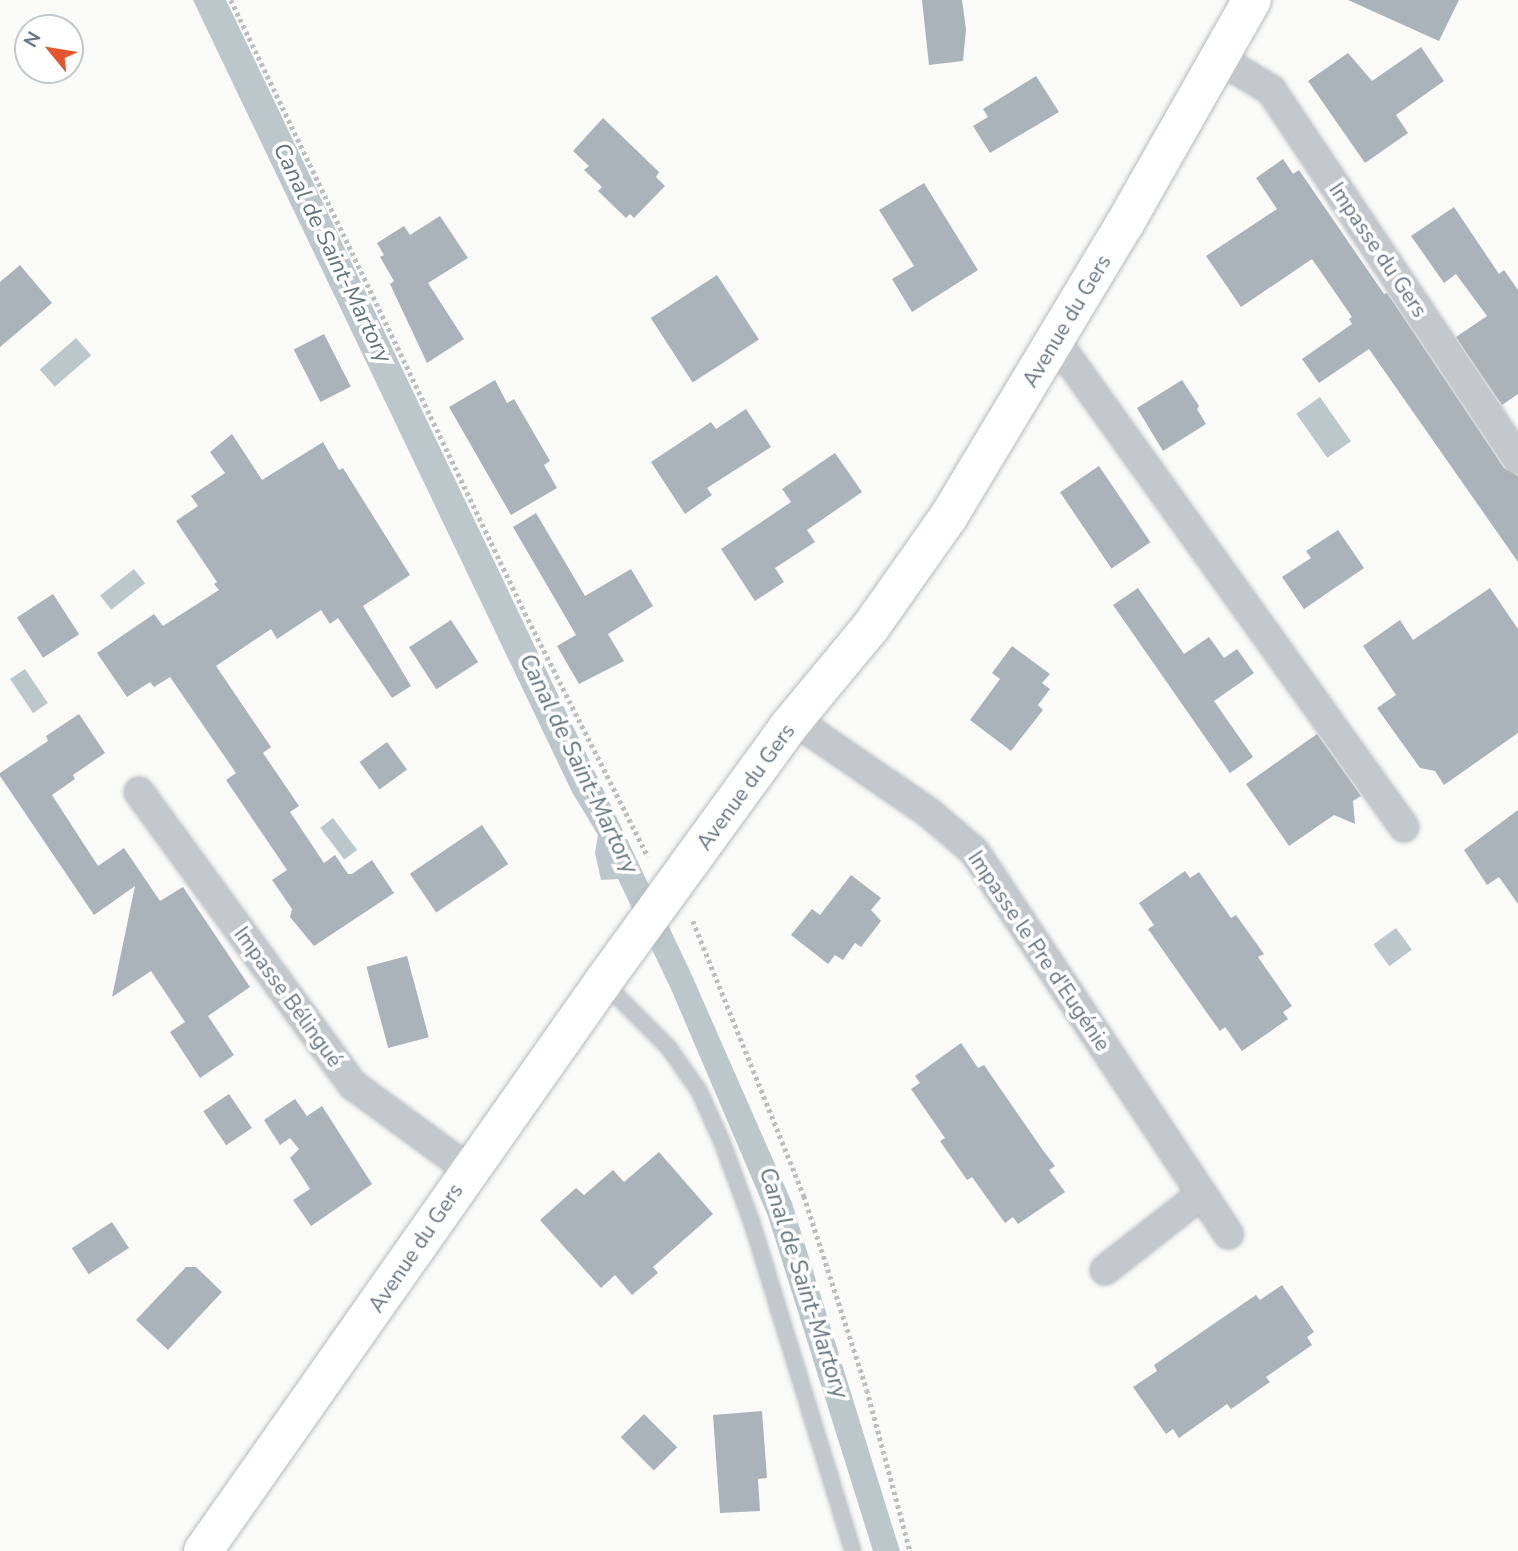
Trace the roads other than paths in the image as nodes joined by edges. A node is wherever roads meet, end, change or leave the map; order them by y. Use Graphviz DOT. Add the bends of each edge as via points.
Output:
graph roads {
  1 [pos="1252,0"];
  2 [pos="1220,59"];
  3 [pos="1053,345"];
  4 [pos="1518,459"];
  5 [pos="794,720"];
  6 [pos="139,792"];
  7 [pos="1404,827"];
  8 [pos="603,982"];
  9 [pos="469,1170"];
  10 [pos="1202,1194"];
  11 [pos="1228,1234"];
  12 [pos="1105,1270"];
  13 [pos="203,1551"];
  14 [pos="853,1551"];
  1 -- 2 [label="main road, Avenue du Gers"];
  2 -- 3 [label="main road, Avenue du Gers"];
  2 -- 4 [label="street, Impasse du Gers" via="1271,90"];
  3 -- 5 [label="main road, Avenue du Gers" via="949,516 870,628"];
  3 -- 7 [label="street" via="1065,354"];
  5 -- 8 [label="main road, Avenue du Gers"];
  5 -- 10 [label="street, Impasse le Pre d'Eugénie" via="928,812 974,851"];
  6 -- 9 [label="street, Impasse Bélingué" via="353,1085"];
  8 -- 9 [label="main road, Avenue du Gers"];
  8 -- 14 [label="lane" via="669,1048 699,1091 722,1142 752,1223"];
  9 -- 13 [label="main road, Avenue du Gers"];
  10 -- 11 [label="street, Impasse le Pre d'Eugénie"];
  10 -- 12 [label="street"];
}
